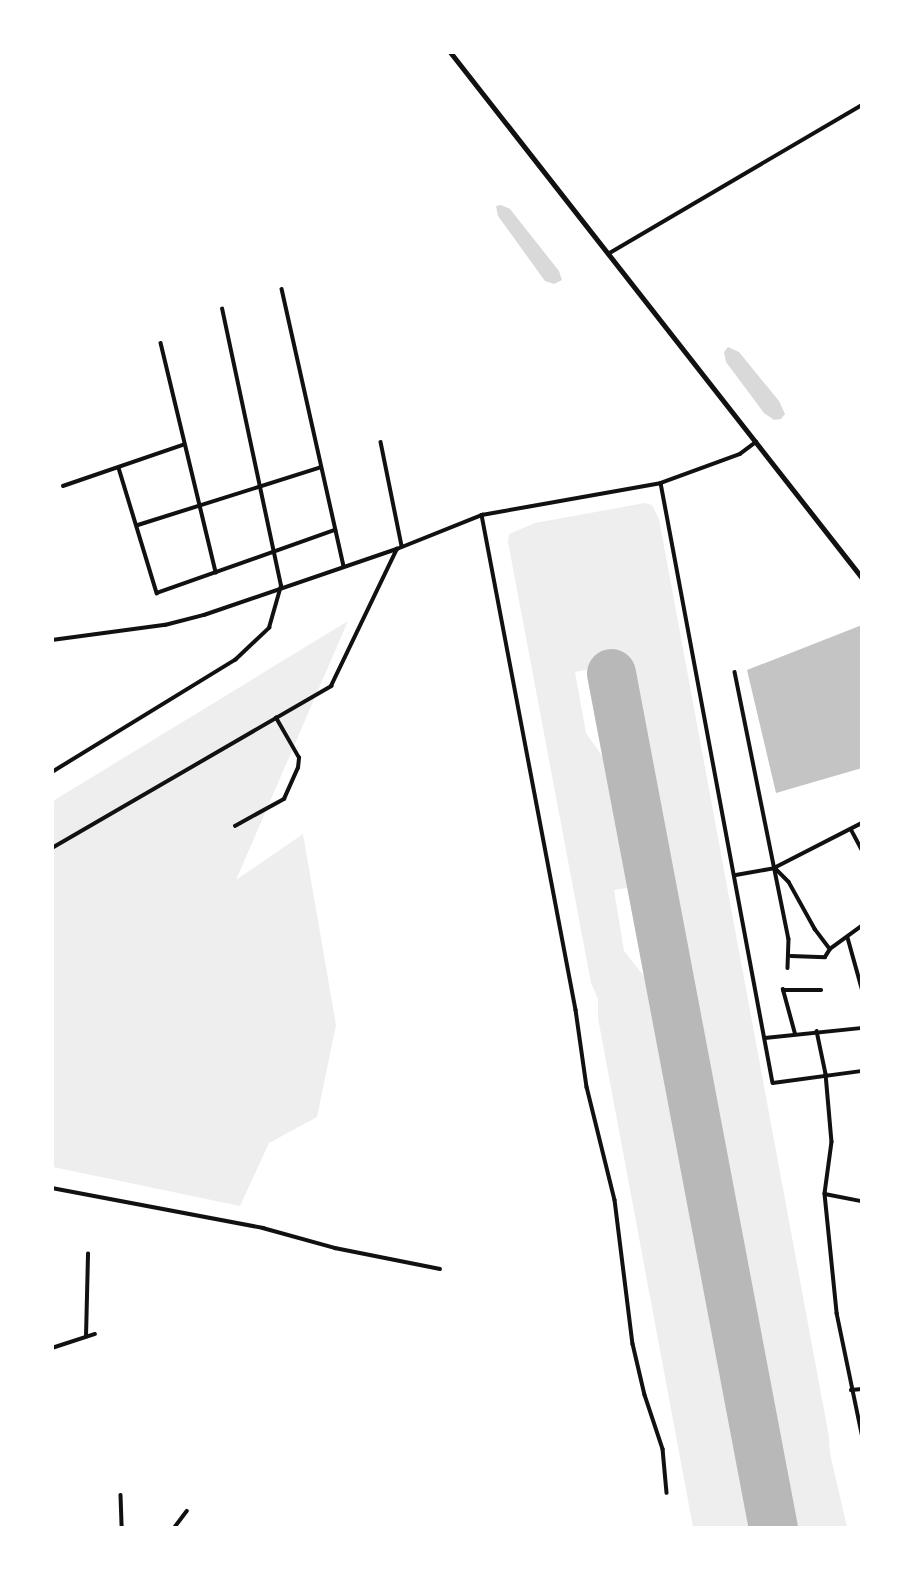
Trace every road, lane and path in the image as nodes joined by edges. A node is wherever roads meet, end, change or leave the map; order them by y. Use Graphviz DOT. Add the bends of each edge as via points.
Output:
graph roads {
  1 [pos="450,52"];
  2 [pos="862,105"];
  3 [pos="608,254"];
  4 [pos="282,289"];
  5 [pos="222,309"];
  6 [pos="161,343"];
  7 [pos="381,442"];
  8 [pos="755,442"];
  9 [pos="184,445"];
  10 [pos="119,468"];
  11 [pos="320,468"];
  12 [pos="661,483"];
  13 [pos="63,486"];
  14 [pos="260,489"];
  15 [pos="200,507"];
  16 [pos="482,515"];
  17 [pos="138,525"];
  18 [pos="335,530"];
  19 [pos="400,548"];
  20 [pos="274,552"];
  21 [pos="344,566"];
  22 [pos="216,572"];
  23 [pos="862,578"];
  24 [pos="281,586"];
  25 [pos="52,640"];
  26 [pos="735,672"];
  27 [pos="276,718"];
  28 [pos="52,772"];
  29 [pos="862,823"];
  30 [pos="235,826"];
  31 [pos="851,829"];
  32 [pos="52,848"];
  33 [pos="862,850"];
  34 [pos="774,868"];
  35 [pos="736,875"];
  36 [pos="862,926"];
  37 [pos="848,938"];
  38 [pos="830,949"];
  39 [pos="790,956"];
  40 [pos="788,968"];
  41 [pos="862,988"];
  42 [pos="821,990"];
  43 [pos="862,1028"];
  44 [pos="817,1031"];
  45 [pos="795,1034"];
  46 [pos="765,1038"];
  47 [pos="862,1071"];
  48 [pos="826,1074"];
  49 [pos="52,1188"];
  50 [pos="825,1194"];
  51 [pos="862,1201"];
  52 [pos="88,1254"];
  53 [pos="440,1269"];
  54 [pos="95,1334"];
  55 [pos="86,1337"];
  56 [pos="52,1348"];
  57 [pos="862,1389"];
  58 [pos="851,1390"];
  59 [pos="862,1434"];
  60 [pos="667,1493"];
  61 [pos="121,1495"];
  62 [pos="187,1511"];
  63 [pos="122,1528"];
  64 [pos="174,1528"];
  1 -- 3 [label="highway"];
  2 -- 3 [label="street"];
  3 -- 8 [label="highway"];
  4 -- 11 [label="street"];
  5 -- 14 [label="street"];
  6 -- 9 [label="street"];
  7 -- 19 [label="street"];
  8 -- 12 [label="street" via="740,454"];
  8 -- 23 [label="highway"];
  9 -- 10 [label="street"];
  9 -- 15 [label="street"];
  10 -- 13 [label="street"];
  10 -- 17 [label="street"];
  11 -- 14 [label="street"];
  11 -- 18 [label="street"];
  12 -- 16 [label="street"];
  12 -- 35 [label="street"];
  14 -- 15 [label="street"];
  14 -- 20 [label="street"];
  15 -- 17 [label="street"];
  15 -- 22 [label="street"];
  16 -- 19 [label="street"];
  16 -- 60 [label="street" via="587,1087 615,1200 634,1344 663,1449"];
  17 -- 22 [label="street" via="157,593"];
  18 -- 20 [label="street"];
  18 -- 21 [label="street"];
  19 -- 21 [label="street"];
  19 -- 27 [label="street" via="331,686"];
  20 -- 22 [label="street"];
  20 -- 24 [label="street"];
  21 -- 24 [label="street"];
  24 -- 25 [label="street" via="165,625"];
  24 -- 28 [label="street" via="269,628 235,660"];
  26 -- 34 [label="street"];
  27 -- 30 [label="street" via="299,758 298,768 284,799"];
  27 -- 32 [label="street"];
  29 -- 31 [label="street"];
  31 -- 33 [label="street"];
  31 -- 34 [label="street"];
  34 -- 35 [label="street"];
  34 -- 38 [label="street" via="789,882"];
  34 -- 39 [label="street"];
  35 -- 46 [label="street"];
  36 -- 37 [label="street"];
  37 -- 38 [label="street"];
  37 -- 41 [label="street"];
  38 -- 39 [label="street" via="817,959"];
  39 -- 40 [label="street"];
  42 -- 45 [label="street" via="783,990"];
  43 -- 44 [label="street"];
  44 -- 45 [label="street"];
  44 -- 48 [label="street"];
  45 -- 46 [label="street"];
  46 -- 48 [label="street" via="773,1083"];
  47 -- 48 [label="street"];
  48 -- 50 [label="street" via="832,1142"];
  49 -- 53 [label="street" via="263,1228"];
  50 -- 51 [label="street"];
  50 -- 58 [label="street"];
  52 -- 55 [label="street"];
  54 -- 55 [label="street"];
  55 -- 56 [label="street"];
  57 -- 58 [label="street"];
  58 -- 59 [label="street"];
  61 -- 63 [label="street"];
  62 -- 64 [label="street"];
}
